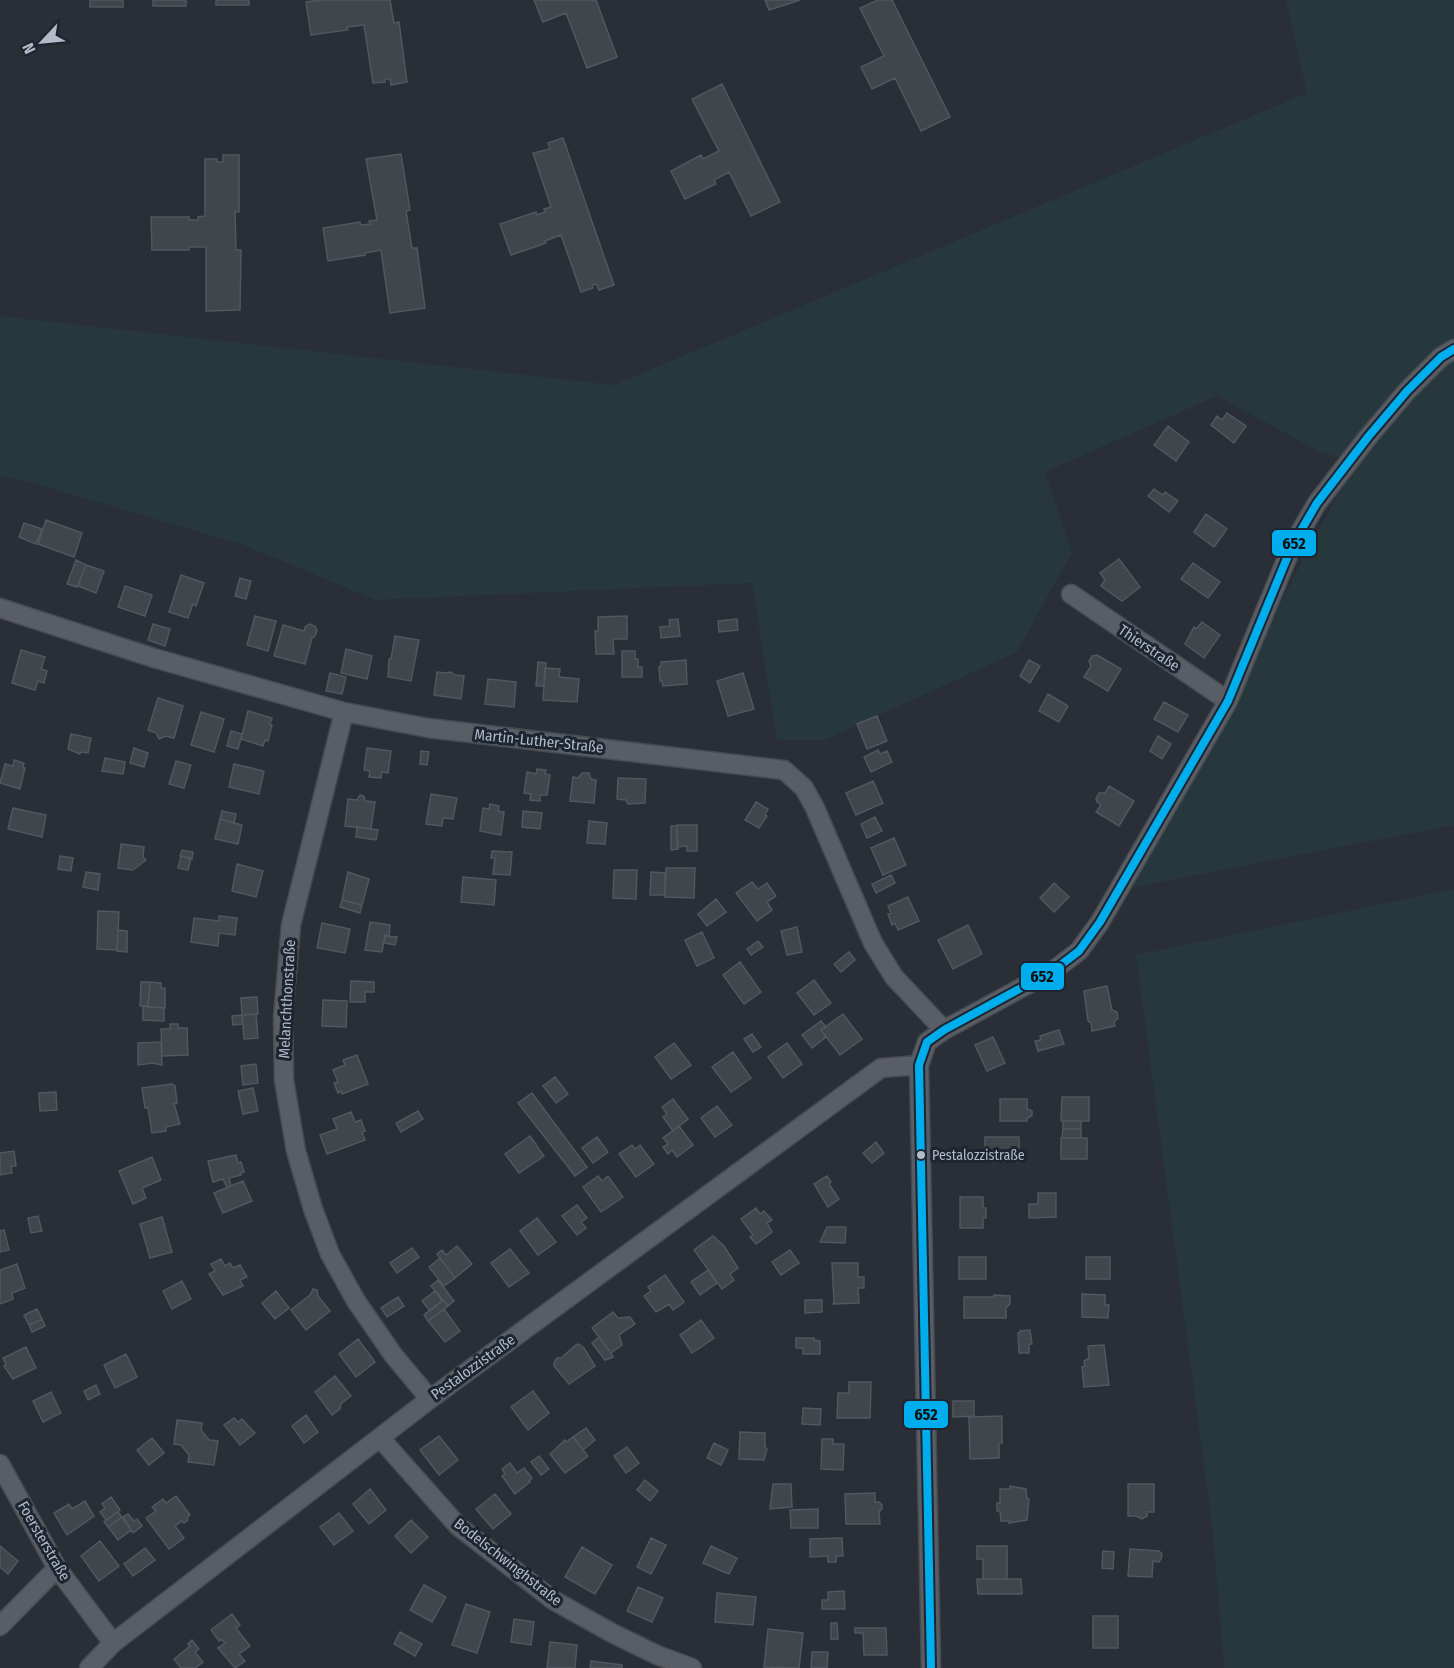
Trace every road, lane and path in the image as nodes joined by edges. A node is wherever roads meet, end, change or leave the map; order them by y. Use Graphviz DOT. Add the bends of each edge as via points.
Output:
graph roads {
  1 [pos="1454,349"];
  2 [pos="1071,594"];
  3 [pos="0,608"];
  4 [pos="1227,701"];
  5 [pos="344,712"];
  6 [pos="944,1030"];
  7 [pos="919,1065"];
  8 [pos="430,1399"];
  9 [pos="380,1438"];
  10 [pos="0,1464"];
  11 [pos="57,1568"];
  12 [pos="0,1626"];
  13 [pos="113,1643"];
  14 [pos="89,1668"];
  15 [pos="692,1668"];
  16 [pos="931,1668"];
  1 -- 4 [label="street" via="1407,391 1317,503 1292,546"];
  2 -- 4 [label="street, Thierstraße"];
  3 -- 5 [label="street, Martin-Luther-Straße" via="154,658"];
  4 -- 6 [label="street" via="1100,922 1079,951 1054,970"];
  5 -- 6 [label="street, Martin-Luther-Straße" via="428,728 783,770 804,788 873,943 894,977"];
  5 -- 8 [label="street, Melanchthonstraße" via="291,925 283,1017 284,1080 296,1151 330,1254 356,1301"];
  6 -- 7 [label="street" via="927,1042"];
  7 -- 8 [label="street, Pestalozzistraße" via="881,1068"];
  7 -- 16 [label="street"];
  8 -- 9 [label="street, Pestalozzistraße"];
  9 -- 13 [label="street, Pestalozzistraße"];
  9 -- 15 [label="street, Bodelschwinghstraße" via="458,1526 553,1600 621,1637"];
  10 -- 11 [label="street, Foersterstraße"];
  11 -- 12 [label="street"];
  11 -- 13 [label="street, Foersterstraße"];
  13 -- 14 [label="street, Pestalozzistraße"];
}
